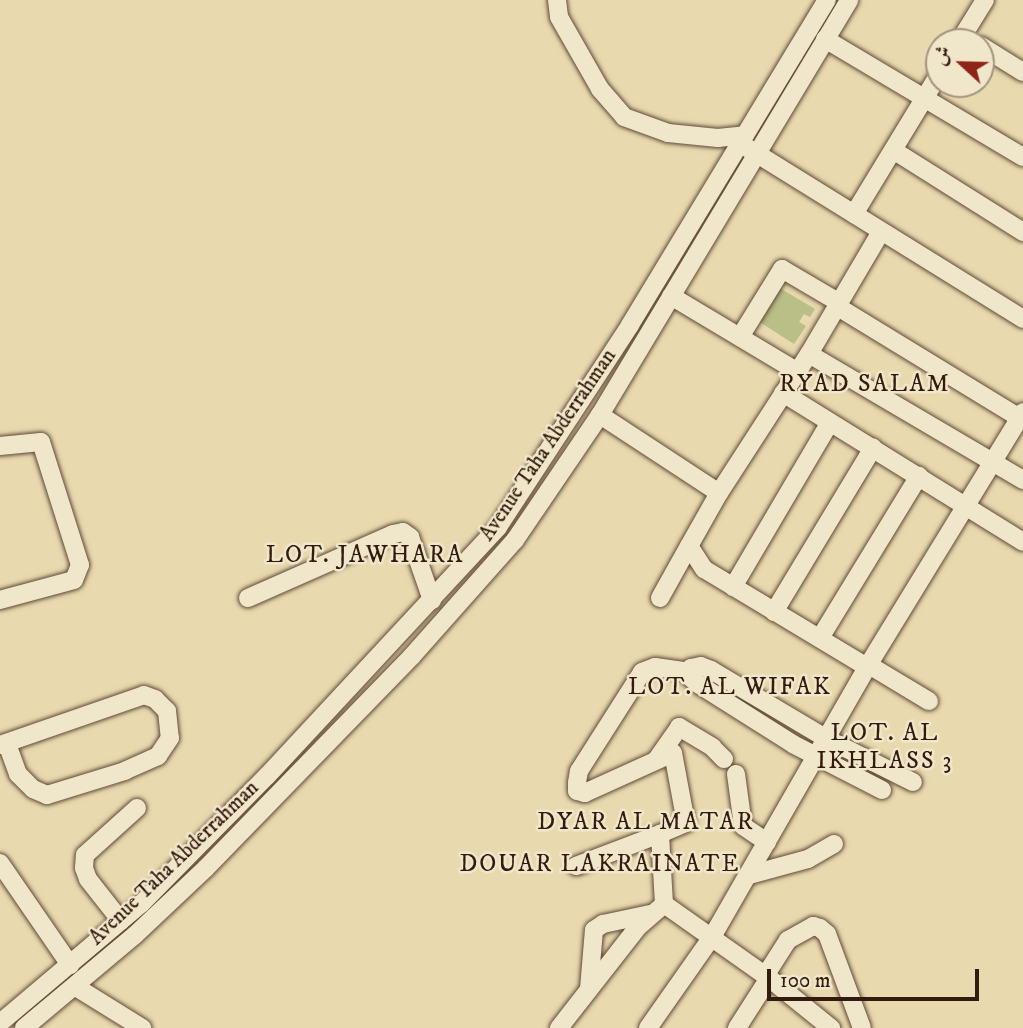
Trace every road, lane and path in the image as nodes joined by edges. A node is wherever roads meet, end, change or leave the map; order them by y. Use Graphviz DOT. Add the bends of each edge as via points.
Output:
graph roads {
  1 [pos="557,0"];
  2 [pos="827,0"];
  3 [pos="849,0"];
  4 [pos="985,0"];
  5 [pos="972,28"];
  6 [pos="825,39"];
  7 [pos="995,55"];
  8 [pos="1023,72"];
  9 [pos="925,97"];
  10 [pos="927,98"];
  11 [pos="747,144"];
  12 [pos="892,150"];
  13 [pos="1023,157"];
  14 [pos="854,214"];
  15 [pos="881,232"];
  16 [pos="1023,232"];
  17 [pos="671,296"];
  18 [pos="839,305"];
  19 [pos="1023,319"];
  20 [pos="740,337"];
  21 [pos="809,355"];
  22 [pos="798,372"];
  23 [pos="783,393"];
  24 [pos="600,415"];
  25 [pos="1022,417"];
  26 [pos="830,422"];
  27 [pos="0,446"];
  28 [pos="873,448"];
  29 [pos="993,461"];
  30 [pos="919,476"];
  31 [pos="1023,480"];
  32 [pos="719,492"];
  33 [pos="967,505"];
  34 [pos="1023,542"];
  35 [pos="689,546"];
  36 [pos="733,587"];
  37 [pos="248,598"];
  38 [pos="660,598"];
  39 [pos="0,600"];
  40 [pos="432,600"];
  41 [pos="774,612"];
  42 [pos="820,638"];
  43 [pos="868,666"];
  44 [pos="689,672"];
  45 [pos="929,701"];
  46 [pos="827,738"];
  47 [pos="4,744"];
  48 [pos="817,757"];
  49 [pos="724,759"];
  50 [pos="656,760"];
  51 [pos="736,774"];
  52 [pos="913,782"];
  53 [pos="882,790"];
  54 [pos="137,807"];
  55 [pos="660,834"];
  56 [pos="767,842"];
  57 [pos="834,844"];
  58 [pos="576,866"];
  59 [pos="2,872"];
  60 [pos="749,875"];
  61 [pos="657,909"];
  62 [pos="121,921"];
  63 [pos="712,937"];
  64 [pos="70,965"];
  65 [pos="767,977"];
  66 [pos="76,987"];
  67 [pos="589,990"];
  68 [pos="37,992"];
  69 [pos="49,1009"];
  70 [pos="0,1023"];
  71 [pos="741,1026"];
  72 [pos="24,1028"];
  73 [pos="142,1028"];
  74 [pos="559,1028"];
  75 [pos="648,1028"];
  76 [pos="831,1028"];
  77 [pos="862,1028"];
  1 -- 11 [label="street" via="559,17 600,89 624,117 668,133"];
  2 -- 11 [label="street, Avenue Taha Abderrahman"];
  3 -- 6 [label="street, Avenue Taha Abderrahman"];
  4 -- 5 [label="street"];
  6 -- 9 [label="street"];
  6 -- 11 [label="street, Avenue Taha Abderrahman"];
  7 -- 8 [label="street"];
  9 -- 12 [label="street"];
  10 -- 13 [label="street"];
  11 -- 14 [label="street"];
  11 -- 17 [label="street, Avenue Taha Abderrahman"];
  11 -- 40 [label="street, Avenue Taha Abderrahman" via="498,527"];
  12 -- 14 [label="street"];
  12 -- 16 [label="street"];
  14 -- 15 [label="street"];
  15 -- 18 [label="street"];
  15 -- 19 [label="street"];
  17 -- 20 [label="street"];
  17 -- 24 [label="street, Avenue Taha Abderrahman"];
  18 -- 20 [label="street" via="782,269"];
  18 -- 21 [label="street"];
  18 -- 25 [label="street"];
  20 -- 22 [label="street"];
  21 -- 22 [label="street"];
  21 -- 29 [label="street"];
  22 -- 23 [label="street"];
  23 -- 26 [label="street"];
  23 -- 32 [label="street"];
  24 -- 32 [label="street"];
  24 -- 66 [label="street, Avenue Taha Abderrahman" via="515,540 439,626 205,868"];
  25 -- 29 [label="street"];
  26 -- 28 [label="street"];
  26 -- 36 [label="street"];
  27 -- 39 [label="street" via="41,442 80,565 74,580"];
  28 -- 30 [label="street"];
  28 -- 41 [label="street"];
  29 -- 31 [label="street"];
  29 -- 33 [label="street"];
  30 -- 33 [label="street"];
  30 -- 42 [label="street"];
  32 -- 35 [label="street"];
  33 -- 34 [label="street"];
  33 -- 43 [label="street"];
  35 -- 36 [label="street" via="704,569"];
  35 -- 38 [label="street"];
  36 -- 41 [label="street"];
  37 -- 40 [label="street" via="403,532 410,537"];
  40 -- 62 [label="street, Avenue Taha Abderrahman" via="258,785"];
  41 -- 42 [label="street"];
  42 -- 43 [label="street"];
  43 -- 45 [label="street"];
  43 -- 46 [label="street"];
  44 -- 46 [label="street" via="695,666 711,670"];
  44 -- 48 [label="street" via="698,684"];
  44 -- 50 [label="street" via="655,667 642,672 579,771 577,791 588,792"];
  46 -- 48 [label="street"];
  46 -- 52 [label="street"];
  47 -- 47 [label="street" via="145,695 167,711 170,738 158,756 47,796 18,774"];
  48 -- 53 [label="street"];
  48 -- 56 [label="street"];
  49 -- 50 [label="street" via="679,727"];
  50 -- 55 [label="street" via="673,753 686,823"];
  51 -- 56 [label="street" via="743,826"];
  54 -- 62 [label="street" via="85,855 88,879"];
  55 -- 58 [label="street"];
  55 -- 61 [label="street"];
  56 -- 60 [label="street"];
  57 -- 60 [label="street" via="808,859"];
  59 -- 64 [label="street"];
  60 -- 63 [label="street"];
  61 -- 63 [label="street"];
  61 -- 67 [label="street"];
  61 -- 67 [label="street" via="594,929"];
  62 -- 64 [label="street, Avenue Taha Abderrahman"];
  63 -- 65 [label="street"];
  63 -- 75 [label="street"];
  64 -- 68 [label="street, Avenue Taha Abderrahman"];
  65 -- 71 [label="street"];
  65 -- 76 [label="street"];
  65 -- 77 [label="street" via="788,940 813,926 821,928"];
  66 -- 69 [label="street, Avenue Taha Abderrahman"];
  66 -- 73 [label="street"];
  67 -- 74 [label="street"];
  68 -- 69 [label="street"];
  68 -- 70 [label="street, Avenue Taha Abderrahman"];
  69 -- 72 [label="street, Avenue Taha Abderrahman"];
}
